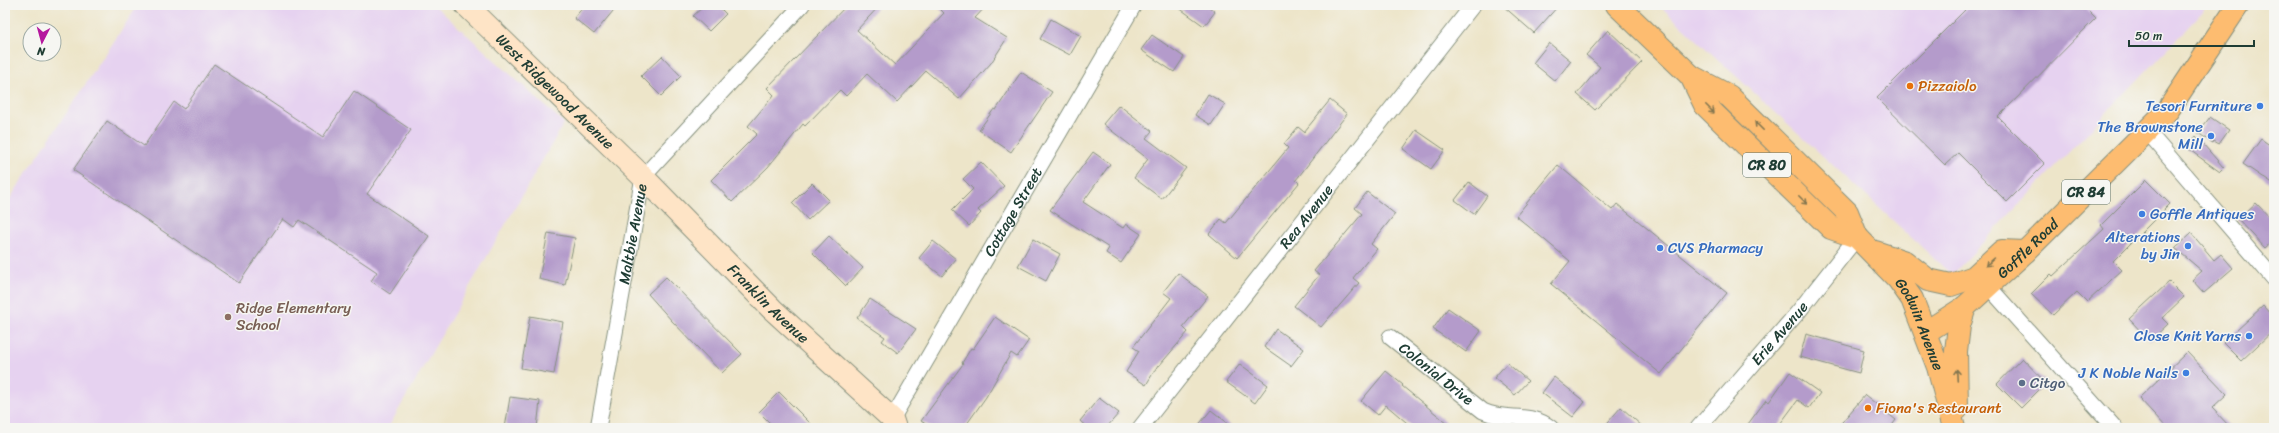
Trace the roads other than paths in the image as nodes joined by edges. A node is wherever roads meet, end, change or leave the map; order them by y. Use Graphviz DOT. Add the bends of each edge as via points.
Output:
graph roads {
  1 [pos="466,5"];
  2 [pos="802,5"];
  3 [pos="1134,5"];
  4 [pos="1473,5"];
  5 [pos="1617,5"];
  6 [pos="2234,12"];
  7 [pos="2147,131"];
  8 [pos="643,178"];
  9 [pos="1857,236"];
  10 [pos="1874,251"];
  11 [pos="2025,252"];
  12 [pos="2274,280"];
  13 [pos="1988,286"];
  14 [pos="1965,307"];
  15 [pos="1926,332"];
  16 [pos="1390,337"];
  17 [pos="894,423"];
  18 [pos="598,428"];
  19 [pos="1140,428"];
  20 [pos="1550,428"];
  21 [pos="1698,428"];
  22 [pos="1955,428"];
  23 [pos="2115,428"];
  1 -- 8 [label="street, West Ridgewood Avenue"];
  2 -- 8 [label="street, Maltbie Avenue"];
  3 -- 17 [label="street, Cottage Street"];
  4 -- 19 [label="street, Rea Avenue"];
  5 -- 9 [label="main road, Godwin Avenue / CR 80" via="1691,76 1705,105 1831,228"];
  6 -- 7 [label="main road, Goffle Road / CR 84" via="2168,110"];
  7 -- 11 [label="main road, Goffle Road / CR 84"];
  7 -- 12 [label="street"];
  8 -- 17 [label="street, Franklin Avenue" via="772,309"];
  8 -- 18 [label="street, Maltbie Avenue"];
  9 -- 10 [label="main road, Godwin Avenue / CR 80"];
  9 -- 21 [label="street, Erie Avenue" via="1799,311"];
  11 -- 10 [label="main road, one-way" via="2002,252 1974,277 1951,285 1928,280 1905,262"];
  10 -- 15 [label="main road, Godwin Avenue / CR 80" via="1912,299"];
  11 -- 13 [label="main road, Goffle Road / CR 84"];
  13 -- 14 [label="main road, Goffle Road / CR 84"];
  13 -- 23 [label="street"];
  14 -- 15 [label="main road, Goffle Road / CR 84"];
  22 -- 14 [label="main road, one-way" via="1958,398 1956,351 1959,326"];
  15 -- 22 [label="main road, Godwin Avenue"];
  16 -- 20 [label="street, Colonial Drive" via="1483,411 1494,417 1526,417 1538,420"];
}
